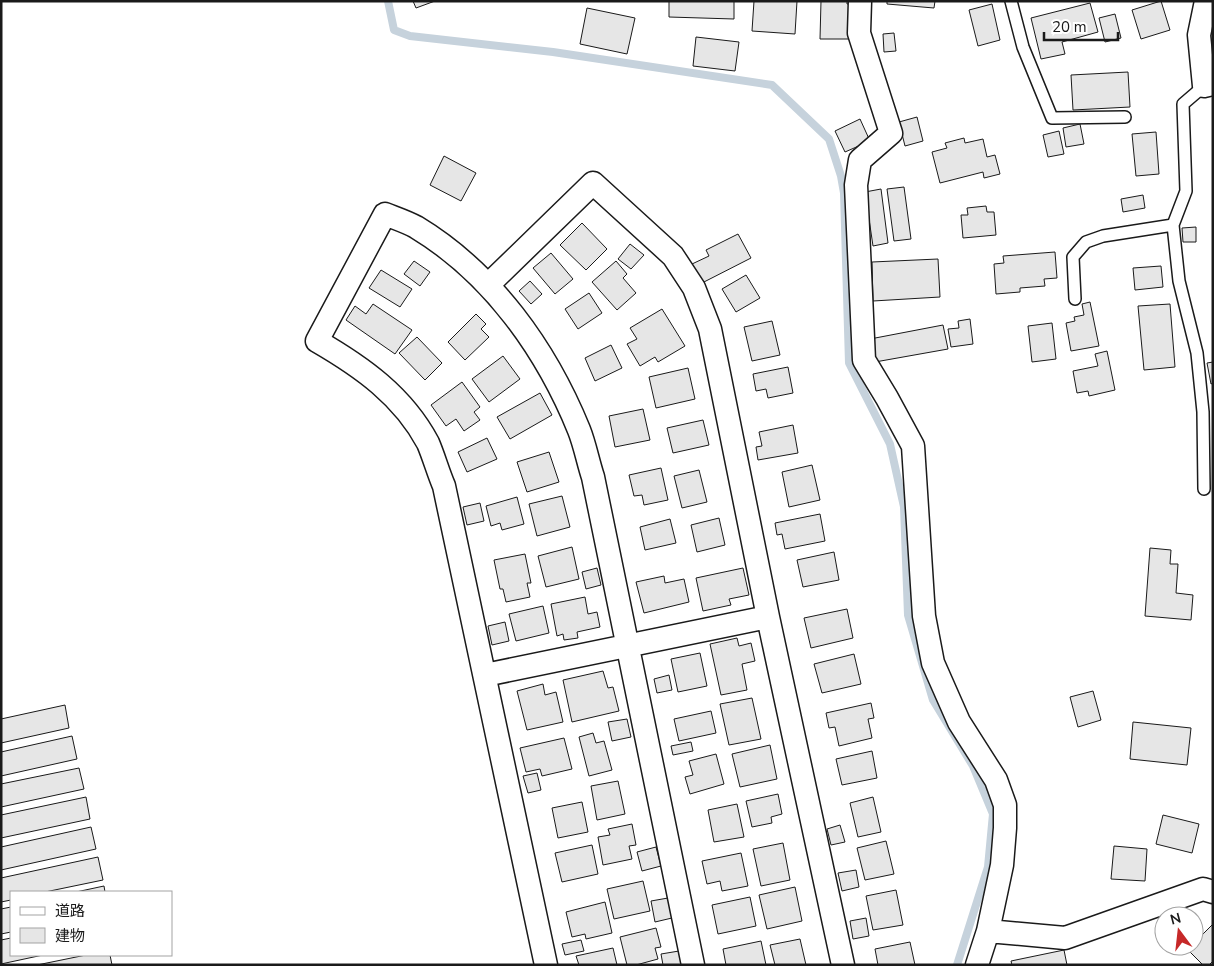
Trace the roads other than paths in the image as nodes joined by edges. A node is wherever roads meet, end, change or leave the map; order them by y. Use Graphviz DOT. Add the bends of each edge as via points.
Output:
graph roads {
  1 [pos="860,1"];
  2 [pos="1011,1"];
  3 [pos="1208,10"];
  4 [pos="1208,85"];
  5 [pos="1125,117"];
  6 [pos="1173,226"];
  7 [pos="488,285"];
  8 [pos="1075,298"];
  9 [pos="1204,489"];
  10 [pos="768,616"];
  11 [pos="628,646"];
  12 [pos="485,675"];
  13 [pos="1213,892"];
  14 [pos="988,931"];
  15 [pos="546,965"];
  16 [pos="693,965"];
  17 [pos="843,965"];
  18 [pos="977,965"];
  1 -- 14 [label="street" via="859,33 891,133 860,160 856,185 864,360 913,446 924,616 933,663 959,722 996,780 1005,805 1002,865"];
  2 -- 5 [label="lane" via="1023,47 1052,118"];
  3 -- 4 [label="street" via="1199,35"];
  4 -- 6 [label="lane" via="1183,104 1186,191"];
  6 -- 8 [label="lane" via="1103,236 1086,242 1073,257"];
  6 -- 9 [label="lane" via="1179,281 1197,353 1203,412"];
  7 -- 10 [label="street" via="593,183 674,256 694,288 710,329"];
  7 -- 11 [label="street" via="543,356 580,432 593,478"];
  7 -- 12 [label="street" via="415,226 385,214 317,341 378,381 406,409 428,444 444,486"];
  10 -- 11 [label="street"];
  10 -- 17 [label="street"];
  11 -- 12 [label="street"];
  11 -- 16 [label="street"];
  12 -- 15 [label="street"];
  13 -- 14 [label="street" via="1203,889 1065,938"];
  14 -- 18 [label="street"];
}
